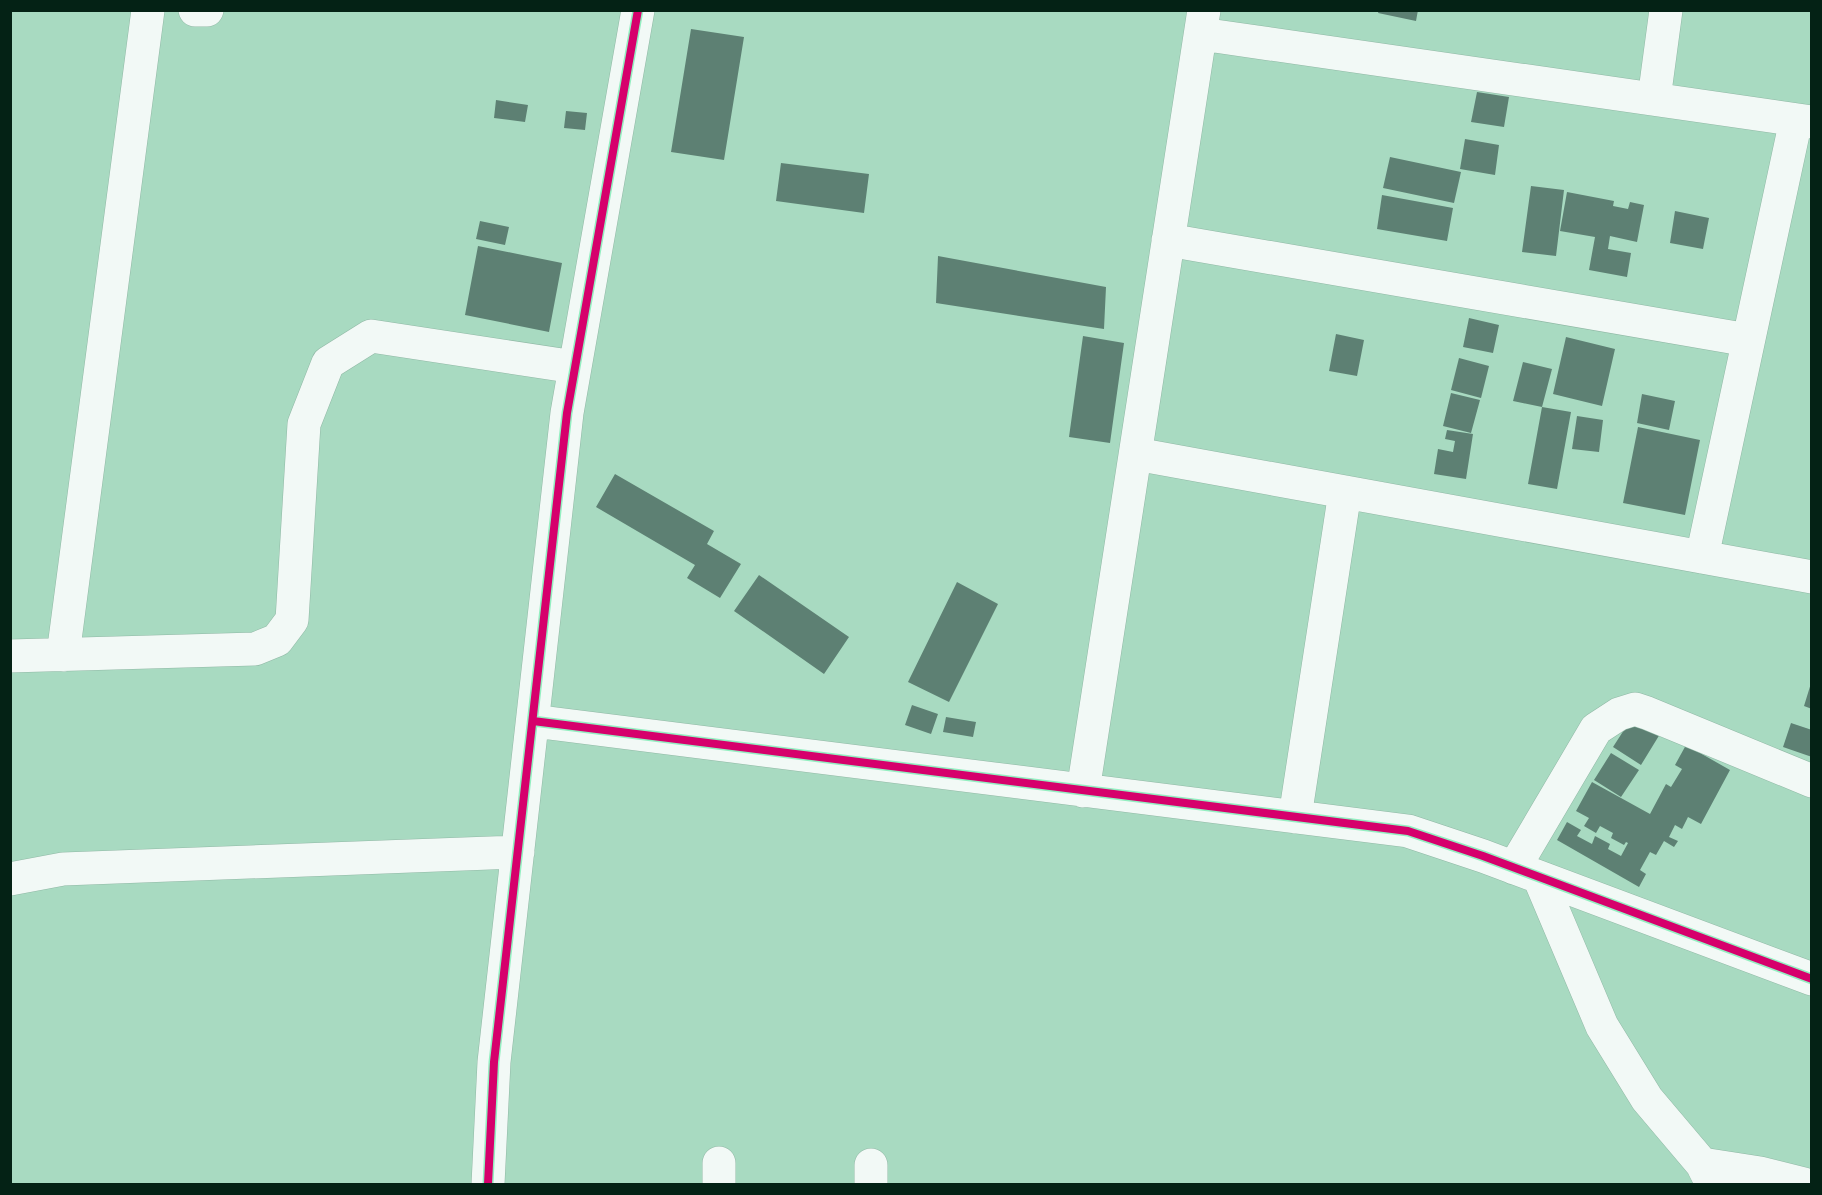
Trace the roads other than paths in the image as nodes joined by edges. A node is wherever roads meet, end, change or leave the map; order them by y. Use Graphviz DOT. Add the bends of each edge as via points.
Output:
graph roads {
  1 [pos="148,10"];
  2 [pos="195,10"];
  3 [pos="207,10"];
  4 [pos="638,10"];
  5 [pos="1666,10"];
  6 [pos="1202,22"];
  7 [pos="1654,99"];
  8 [pos="1804,121"];
  9 [pos="1168,240"];
  10 [pos="1748,340"];
  11 [pos="575,367"];
  12 [pos="1136,454"];
  13 [pos="1345,492"];
  14 [pos="1702,557"];
  15 [pos="1812,577"];
  16 [pos="63,655"];
  17 [pos="10,656"];
  18 [pos="532,721"];
  19 [pos="1812,781"];
  20 [pos="1083,791"];
  21 [pos="1295,817"];
  22 [pos="518,852"];
  23 [pos="1527,873"];
  24 [pos="10,879"];
  25 [pos="1812,979"];
  26 [pos="1707,1174"];
  27 [pos="488,1185"];
  28 [pos="1804,1185"];
  1 -- 16 [label="street"];
  2 -- 3 [label="street"];
  4 -- 11 [label="street"];
  5 -- 7 [label="street"];
  6 -- 7 [label="street"];
  6 -- 9 [label="street"];
  7 -- 8 [label="street"];
  8 -- 10 [label="street"];
  9 -- 10 [label="street"];
  9 -- 12 [label="street"];
  10 -- 14 [label="street"];
  11 -- 16 [label="street" via="370,336 328,363 304,424 292,620 277,640 255,650"];
  11 -- 18 [label="street"];
  12 -- 13 [label="street"];
  12 -- 20 [label="street"];
  13 -- 14 [label="street"];
  13 -- 21 [label="street"];
  14 -- 15 [label="street"];
  16 -- 17 [label="street"];
  18 -- 20 [label="street"];
  18 -- 22 [label="street"];
  19 -- 23 [label="street" via="1647,713 1635,709 1619,714 1596,729"];
  20 -- 21 [label="street"];
  21 -- 23 [label="street" via="1408,831"];
  22 -- 24 [label="street" via="63,869"];
  22 -- 27 [label="street" via="494,1062"];
  23 -- 25 [label="street"];
  23 -- 26 [label="street" via="1602,1026 1647,1099"];
  26 -- 28 [label="street" via="1760,1173"];
}
